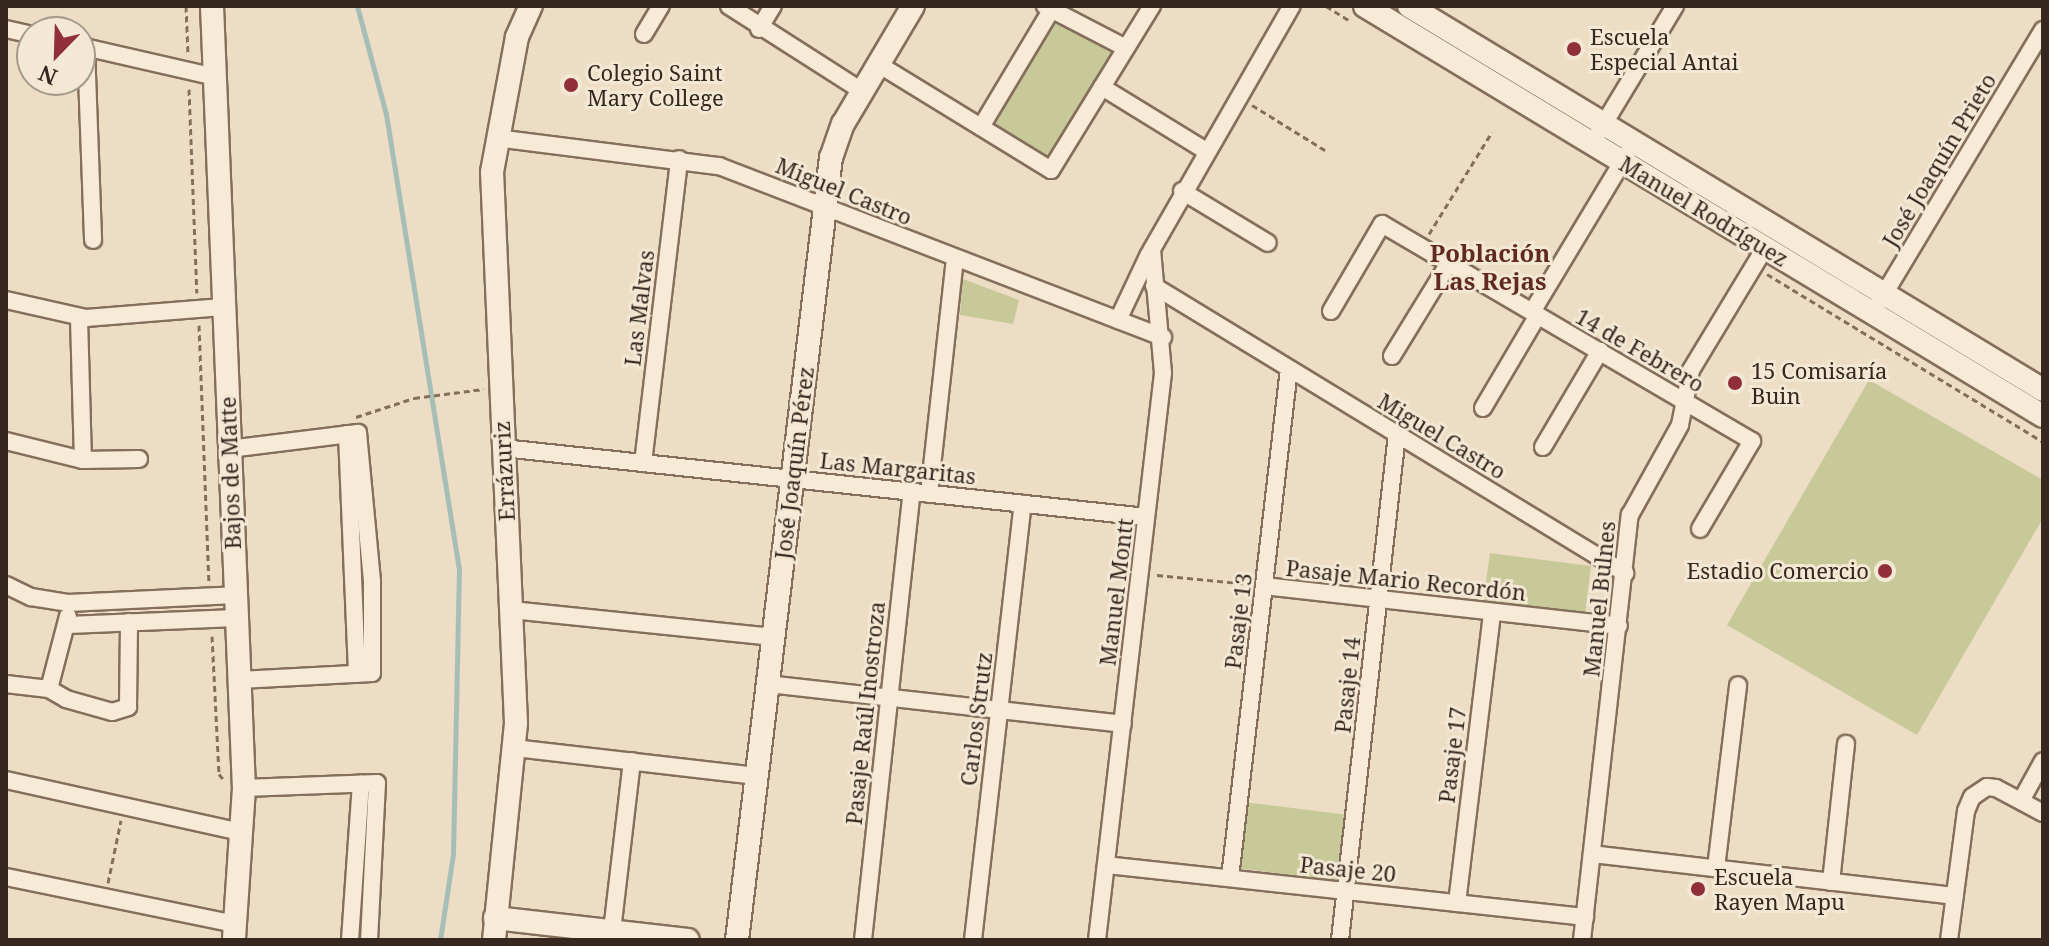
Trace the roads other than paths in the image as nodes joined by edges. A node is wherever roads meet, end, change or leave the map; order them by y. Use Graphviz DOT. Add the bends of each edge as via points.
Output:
graph roads {
  1 [pos="212,6"];
  2 [pos="531,6"];
  3 [pos="661,6"];
  4 [pos="729,6"];
  5 [pos="773,6"];
  6 [pos="913,6"];
  7 [pos="1152,6"];
  8 [pos="1292,6"];
  9 [pos="1365,6"];
  10 [pos="1409,6"];
  11 [pos="1675,6"];
  12 [pos="1048,8"];
  13 [pos="759,29"];
  14 [pos="2043,30"];
  15 [pos="644,34"];
  16 [pos="1126,48"];
  17 [pos="96,49"];
  18 [pos="878,64"];
  19 [pos="215,77"];
  20 [pos="1102,87"];
  21 [pos="862,91"];
  22 [pos="86,96"];
  23 [pos="981,127"];
  24 [pos="1598,134"];
  25 [pos="496,138"];
  26 [pos="1206,151"];
  27 [pos="1629,152"];
  28 [pos="679,159"];
  29 [pos="1182,191"];
  30 [pos="824,207"];
  31 [pos="93,240"];
  32 [pos="1268,243"];
  33 [pos="1765,248"];
  34 [pos="1152,249"];
  35 [pos="955,258"];
  36 [pos="1449,263"];
  37 [pos="1154,286"];
  38 [pos="6,300"];
  39 [pos="1879,304"];
  40 [pos="223,307"];
  41 [pos="1331,311"];
  42 [pos="1535,314"];
  43 [pos="79,318"];
  44 [pos="1118,320"];
  45 [pos="1163,337"];
  46 [pos="1600,351"];
  47 [pos="1392,356"];
  48 [pos="1289,369"];
  49 [pos="2043,390"];
  50 [pos="1684,400"];
  51 [pos="1483,408"];
  52 [pos="2043,416"];
  53 [pos="1397,434"];
  54 [pos="6,441"];
  55 [pos="1543,447"];
  56 [pos="503,448"];
  57 [pos="229,449"];
  58 [pos="139,459"];
  59 [pos="83,460"];
  60 [pos="643,463"];
  61 [pos="792,479"];
  62 [pos="912,492"];
  63 [pos="929,494"];
  64 [pos="1023,504"];
  65 [pos="1146,517"];
  66 [pos="1700,529"];
  67 [pos="1625,573"];
  68 [pos="6,585"];
  69 [pos="1264,586"];
  70 [pos="235,595"];
  71 [pos="1379,599"];
  72 [pos="68,603"];
  73 [pos="512,610"];
  74 [pos="1492,612"];
  75 [pos="236,618"];
  76 [pos="129,622"];
  77 [pos="68,625"];
  78 [pos="1619,626"];
  79 [pos="773,637"];
  80 [pos="239,680"];
  81 [pos="6,684"];
  82 [pos="768,684"];
  83 [pos="1738,685"];
  84 [pos="49,689"];
  85 [pos="889,698"];
  86 [pos="999,710"];
  87 [pos="1123,724"];
  88 [pos="1846,744"];
  89 [pos="515,748"];
  90 [pos="632,761"];
  91 [pos="2043,761"];
  92 [pos="757,776"];
  93 [pos="6,780"];
  94 [pos="369,783"];
  95 [pos="236,786"];
  96 [pos="2022,799"];
  97 [pos="2043,813"];
  98 [pos="241,832"];
  99 [pos="1592,854"];
  100 [pos="1106,865"];
  101 [pos="1716,868"];
  102 [pos="6,877"];
  103 [pos="1230,878"];
  104 [pos="1831,882"];
  105 [pos="1346,891"];
  106 [pos="1955,896"];
  107 [pos="1457,903"];
  108 [pos="1585,917"];
  109 [pos="494,929"];
  110 [pos="612,931"];
  111 [pos="234,932"];
  112 [pos="350,940"];
  113 [pos="369,940"];
  114 [pos="688,940"];
  115 [pos="737,940"];
  116 [pos="863,940"];
  117 [pos="973,940"];
  118 [pos="1097,940"];
  119 [pos="1340,940"];
  120 [pos="1582,940"];
  121 [pos="1949,940"];
  1 -- 19 [label="main road, Bajos de Matte"];
  2 -- 25 [label="main road, Errázuriz" via="517,37"];
  3 -- 15 [label="street"];
  4 -- 13 [label="street"];
  5 -- 13 [label="street"];
  6 -- 18 [label="main road, José Joaquín Pérez"];
  7 -- 16 [label="street"];
  8 -- 26 [label="street"];
  9 -- 24 [label="main road, Manuel Rodríguez"];
  10 -- 24 [label="main road, Manuel Rodríguez"];
  11 -- 24 [label="street"];
  12 -- 16 [label="street"];
  12 -- 23 [label="street"];
  13 -- 21 [label="street"];
  14 -- 39 [label="street, José Joaquín Prieto"];
  16 -- 20 [label="street"];
  17 -- 19 [label="street"];
  18 -- 21 [label="main road, José Joaquín Pérez"];
  18 -- 23 [label="street"];
  19 -- 40 [label="main road, Bajos de Matte"];
  20 -- 23 [label="street" via="1051,170"];
  20 -- 26 [label="street"];
  21 -- 30 [label="main road, José Joaquín Pérez" via="835,143"];
  22 -- 31 [label="street"];
  24 -- 27 [label="main road, Manuel Rodríguez"];
  25 -- 28 [label="street, Miguel Castro"];
  25 -- 56 [label="main road, Errázuriz" via="493,203"];
  26 -- 29 [label="street"];
  27 -- 33 [label="main road, Manuel Rodríguez"];
  27 -- 39 [label="main road, Manuel Rodríguez"];
  27 -- 42 [label="street"];
  28 -- 30 [label="street, Miguel Castro" via="737,172"];
  28 -- 60 [label="street, Las Malvas"];
  29 -- 32 [label="street"];
  29 -- 34 [label="street"];
  30 -- 35 [label="street, Miguel Castro"];
  30 -- 61 [label="main road, José Joaquín Pérez"];
  33 -- 39 [label="main road, Manuel Rodríguez"];
  33 -- 50 [label="street, Manuel Bulnes" via="1691,370"];
  34 -- 37 [label="street, Manuel Montt"];
  34 -- 44 [label="street"];
  35 -- 44 [label="street, Miguel Castro"];
  35 -- 63 [label="street"];
  36 -- 41 [label="street, 14 de Febrero" via="1382,224"];
  36 -- 42 [label="street, 14 de Febrero"];
  36 -- 47 [label="street"];
  37 -- 45 [label="street, Manuel Montt"];
  37 -- 48 [label="street, Miguel Castro"];
  38 -- 43 [label="street"];
  39 -- 49 [label="main road, Manuel Rodríguez"];
  39 -- 52 [label="main road, Manuel Rodríguez"];
  40 -- 43 [label="street"];
  40 -- 57 [label="main road, Bajos de Matte"];
  42 -- 46 [label="street, 14 de Febrero"];
  42 -- 51 [label="street"];
  43 -- 59 [label="street"];
  44 -- 45 [label="street, Miguel Castro"];
  45 -- 65 [label="street, Manuel Montt"];
  46 -- 50 [label="street, 14 de Febrero"];
  46 -- 55 [label="street"];
  48 -- 53 [label="street, Miguel Castro"];
  48 -- 69 [label="street, Pasaje 13"];
  50 -- 66 [label="street, 14 de Febrero" via="1752,441"];
  50 -- 67 [label="street, Manuel Bulnes" via="1680,425 1632,510"];
  53 -- 67 [label="street, Miguel Castro"];
  53 -- 71 [label="street, Pasaje 14"];
  54 -- 59 [label="street"];
  56 -- 60 [label="street, Las Margaritas"];
  56 -- 73 [label="main road, Errázuriz"];
  57 -- 70 [label="main road, Bajos de Matte"];
  57 -- 80 [label="street" via="352,434 372,582 364,673"];
  58 -- 59 [label="street"];
  60 -- 61 [label="street, Las Margaritas"];
  61 -- 62 [label="street, Las Margaritas"];
  61 -- 79 [label="main road, José Joaquín Pérez"];
  62 -- 63 [label="street, Las Margaritas"];
  62 -- 85 [label="street, Pasaje Raúl Inostroza"];
  63 -- 64 [label="street, Las Margaritas"];
  64 -- 65 [label="street, Las Margaritas"];
  64 -- 86 [label="street, Carlos Strutz"];
  65 -- 87 [label="street, Manuel Montt"];
  67 -- 78 [label="street, Manuel Bulnes"];
  68 -- 72 [label="street" via="31,597"];
  69 -- 71 [label="street, Pasaje Mario Recordón"];
  69 -- 103 [label="street, Pasaje 13"];
  70 -- 72 [label="street"];
  70 -- 75 [label="main road, Bajos de Matte"];
  71 -- 74 [label="street, Pasaje Mario Recordón"];
  71 -- 105 [label="street, Pasaje 14"];
  72 -- 77 [label="street"];
  73 -- 79 [label="street"];
  73 -- 89 [label="main road, Errázuriz"];
  74 -- 78 [label="street, Pasaje Mario Recordón"];
  74 -- 107 [label="street, Pasaje 17"];
  75 -- 76 [label="street"];
  75 -- 80 [label="main road, Bajos de Matte"];
  76 -- 77 [label="street"];
  76 -- 84 [label="street" via="128,707 112,712"];
  77 -- 84 [label="street"];
  78 -- 99 [label="street, Manuel Bulnes"];
  79 -- 82 [label="main road, José Joaquín Pérez"];
  80 -- 95 [label="main road, Bajos de Matte"];
  81 -- 84 [label="street"];
  82 -- 85 [label="street"];
  82 -- 92 [label="main road, José Joaquín Pérez"];
  83 -- 101 [label="street"];
  85 -- 86 [label="street"];
  85 -- 116 [label="street, Pasaje Raúl Inostroza"];
  86 -- 87 [label="street"];
  86 -- 117 [label="street, Carlos Strutz"];
  87 -- 100 [label="street, Manuel Montt"];
  88 -- 104 [label="street"];
  89 -- 90 [label="street"];
  89 -- 109 [label="main road, Errázuriz"];
  90 -- 92 [label="street"];
  90 -- 110 [label="street"];
  91 -- 96 [label="street"];
  92 -- 115 [label="main road, José Joaquín Pérez"];
  93 -- 98 [label="street"];
  94 -- 95 [label="street"];
  94 -- 112 [label="street"];
  94 -- 113 [label="street"];
  95 -- 98 [label="main road, Bajos de Matte"];
  96 -- 97 [label="street"];
  96 -- 106 [label="street" via="1987,787 1966,811"];
  98 -- 111 [label="main road, Bajos de Matte"];
  99 -- 101 [label="street"];
  99 -- 108 [label="street, Manuel Bulnes"];
  100 -- 103 [label="street, Pasaje 20"];
  100 -- 118 [label="street, Manuel Montt"];
  101 -- 104 [label="street"];
  102 -- 111 [label="street"];
  103 -- 105 [label="street, Pasaje 20"];
  104 -- 106 [label="street"];
  105 -- 107 [label="street, Pasaje 20"];
  105 -- 119 [label="street, Pasaje 14"];
  106 -- 121 [label="street"];
  107 -- 108 [label="street, Pasaje 20"];
  108 -- 120 [label="street, Manuel Bulnes"];
  109 -- 110 [label="main road"];
  110 -- 114 [label="main road"];
}
